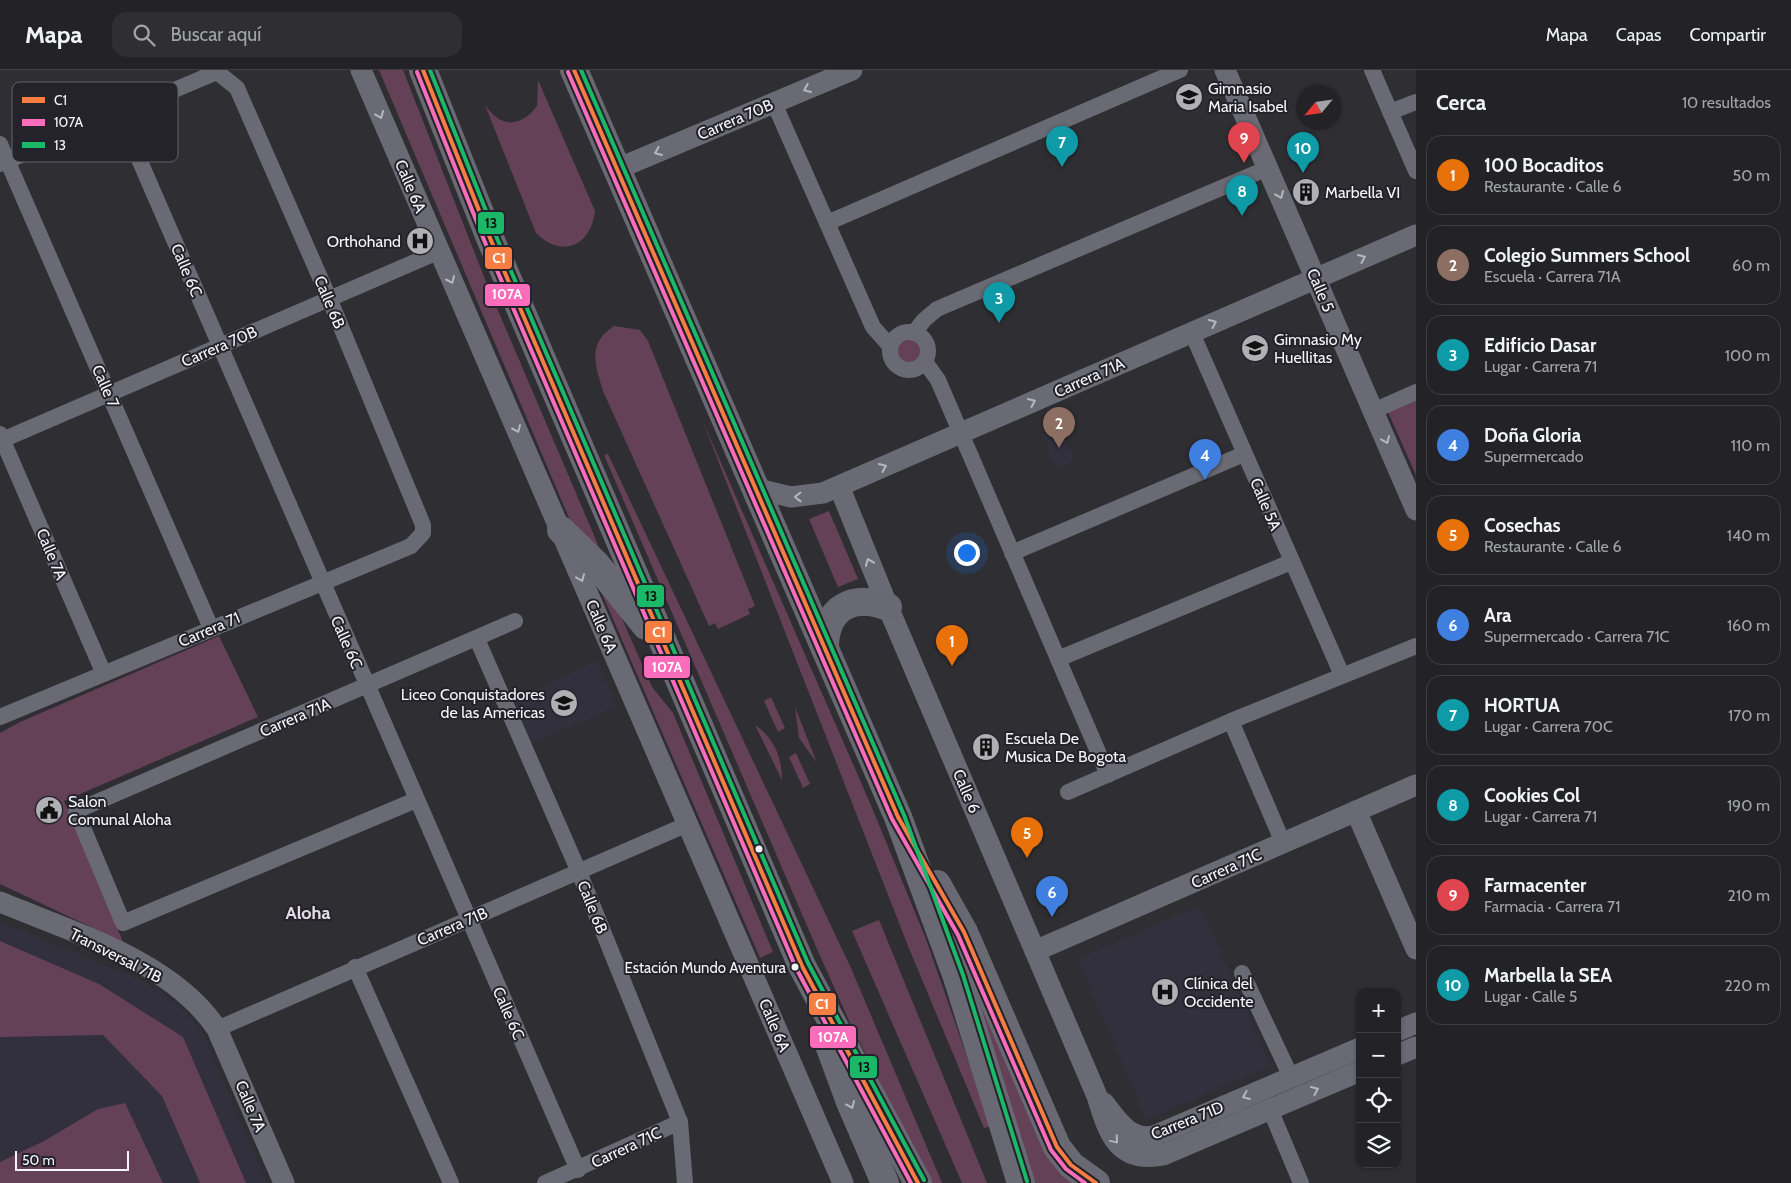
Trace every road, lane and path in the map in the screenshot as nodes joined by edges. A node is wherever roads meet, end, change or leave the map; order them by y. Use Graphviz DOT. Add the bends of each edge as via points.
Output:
graph roads {
  1 [pos="361,70"];
  2 [pos="423,70"];
  3 [pos="574,70"];
  4 [pos="852,70"];
  5 [pos="1180,70"];
  6 [pos="1226,70"];
  7 [pos="1372,70"];
  8 [pos="178,88"];
  9 [pos="1416,102"];
  10 [pos="774,103"];
  11 [pos="1390,112"];
  12 [pos="0,144"];
  13 [pos="140,162"];
  14 [pos="4,163"];
  15 [pos="1268,168"];
  16 [pos="617,169"];
  17 [pos="1416,171"];
  18 [pos="827,223"];
  19 [pos="1416,235"];
  20 [pos="438,252"];
  21 [pos="1316,278"];
  22 [pos="329,298"];
  23 [pos="914,333"];
  24 [pos="1192,333"];
  25 [pos="220,346"];
  26 [pos="890,346"];
  27 [pos="925,362"];
  28 [pos="1416,392"];
  29 [pos="109,394"];
  30 [pos="1373,411"];
  31 [pos="961,433"];
  32 [pos="1,438"];
  33 [pos="1244,454"];
  34 [pos="839,486"];
  35 [pos="758,489"];
  36 [pos="1416,510"];
  37 [pos="561,530"];
  38 [pos="418,540"];
  39 [pos="1012,553"];
  40 [pos="1290,562"];
  41 [pos="321,582"];
  42 [pos="888,607"];
  43 [pos="515,621"];
  44 [pos="211,628"];
  45 [pos="477,639"];
  46 [pos="825,644"];
  47 [pos="1416,646"];
  48 [pos="668,654"];
  49 [pos="1058,659"];
  50 [pos="104,674"];
  51 [pos="1342,675"];
  52 [pos="367,686"];
  53 [pos="0,717"];
  54 [pos="1231,721"];
  55 [pos="1108,775"];
  56 [pos="1416,786"];
  57 [pos="1068,792"];
  58 [pos="416,800"];
  59 [pos="1356,812"];
  60 [pos="898,817"];
  61 [pos="688,824"];
  62 [pos="1283,843"];
  63 [pos="579,872"];
  64 [pos="0,902"];
  65 [pos="468,918"];
  66 [pos="1416,949"];
  67 [pos="1035,950"];
  68 [pos="802,966"];
  69 [pos="355,967"];
  70 [pos="1242,974"];
  71 [pos="1416,1024"];
  72 [pos="217,1029"];
  73 [pos="1401,1030"];
  74 [pos="1416,1047"];
  75 [pos="1356,1050"];
  76 [pos="1401,1053"];
  77 [pos="1356,1073"];
  78 [pos="1291,1077"];
  79 [pos="1097,1096"];
  80 [pos="1270,1109"];
  81 [pos="680,1122"];
  82 [pos="578,1170"];
  83 [pos="284,1183"];
  84 [pos="451,1183"];
  85 [pos="545,1183"];
  86 [pos="684,1183"];
  87 [pos="843,1183"];
  88 [pos="885,1183"];
  89 [pos="918,1183"];
  90 [pos="1021,1183"];
  91 [pos="1096,1183"];
  92 [pos="1301,1183"];
  1 -- 20 [label="street, Calle 6A, one-way"];
  2 -- 48 [label="highway" via="490,238"];
  3 -- 16 [label="highway"];
  4 -- 10 [label="street, Carrera 70B, one-way"];
  5 -- 18 [label="street"];
  6 -- 15 [label="street, Calle 5"];
  7 -- 11 [label="street"];
  8 -- 22 [label="street, Calle 6B" via="217,72 237,88"];
  9 -- 11 [label="street"];
  10 -- 16 [label="street, Carrera 70B, one-way"];
  10 -- 18 [label="street"];
  11 -- 17 [label="street"];
  12 -- 14 [label="street, Calle 7"];
  13 -- 25 [label="street, Calle 6C"];
  14 -- 29 [label="street, Calle 7"];
  15 -- 21 [label="street, Calle 5, one-way"];
  15 -- 23 [label="street" via="937,310"];
  16 -- 35 [label="highway"];
  18 -- 26 [label="street" via="873,327"];
  21 -- 19 [label="street, Carrera 71A, one-way"];
  20 -- 22 [label="street, Carrera 70B"];
  20 -- 37 [label="street, Calle 6A, one-way"];
  24 -- 21 [label="street, Carrera 71A, one-way"];
  21 -- 30 [label="street, Calle 5"];
  22 -- 25 [label="street, Carrera 70B"];
  22 -- 38 [label="street, Calle 6B" via="424,525"];
  23 -- 26 [label="street" via="902,333"];
  23 -- 27 [label="street" via="920,335 927,345"];
  31 -- 24 [label="street, Carrera 71A, one-way"];
  24 -- 33 [label="street, Calle 5A"];
  25 -- 29 [label="street, Carrera 70B"];
  25 -- 41 [label="street, Calle 6C"];
  26 -- 27 [label="street" via="891,358 898,367 916,369"];
  27 -- 31 [label="street" via="938,380"];
  28 -- 30 [label="street"];
  29 -- 32 [label="street, Carrera 70B"];
  29 -- 44 [label="street, Calle 7"];
  30 -- 36 [label="street, Calle 5, one-way"];
  34 -- 31 [label="street, Carrera 71A, one-way"];
  31 -- 39 [label="street"];
  32 -- 50 [label="street, Calle 7A"];
  33 -- 39 [label="street"];
  33 -- 40 [label="street, Calle 5A"];
  34 -- 35 [label="street, Carrera 71A, one-way" via="800,497"];
  42 -- 34 [label="street, Calle 6, one-way"];
  35 -- 46 [label="highway"];
  37 -- 48 [label="highway" via="605,575"];
  37 -- 61 [label="street, Calle 6A, one-way"];
  38 -- 41 [label="street, Carrera 71" via="411,546"];
  39 -- 49 [label="street"];
  40 -- 49 [label="street"];
  40 -- 51 [label="street, Calle 5A"];
  41 -- 44 [label="street, Carrera 71"];
  41 -- 52 [label="street, Calle 6C"];
  42 -- 46 [label="highway" via="863,600 840,609 829,625"];
  42 -- 67 [label="street, Calle 6"];
  43 -- 45 [label="street, Carrera 71A"];
  44 -- 50 [label="street, Carrera 71"];
  45 -- 52 [label="street, Carrera 71A"];
  45 -- 63 [label="street, Calle 6B"];
  46 -- 60 [label="highway"];
  47 -- 51 [label="street"];
  48 -- 68 [label="highway"];
  49 -- 55 [label="street"];
  50 -- 53 [label="street, Carrera 71"];
  51 -- 54 [label="street"];
  52 -- 58 [label="street, Calle 6C"];
  52 -- 58 [label="street, Carrera 71A" via="76,811 123,923"];
  54 -- 55 [label="street"];
  54 -- 62 [label="street"];
  55 -- 57 [label="street"];
  56 -- 59 [label="street, Carrera 71C"];
  58 -- 65 [label="street, Calle 6C"];
  59 -- 62 [label="street, Carrera 71C"];
  59 -- 66 [label="street"];
  60 -- 90 [label="highway" via="957,977"];
  60 -- 91 [label="highway" via="964,932 1053,1141 1071,1165"];
  61 -- 63 [label="street, Carrera 71B"];
  61 -- 87 [label="street, Calle 6A"];
  62 -- 67 [label="street, Carrera 71C"];
  63 -- 65 [label="street, Carrera 71B"];
  63 -- 81 [label="street, Calle 6B"];
  64 -- 72 [label="street, Transversal 71B" via="143,965 192,999"];
  65 -- 69 [label="street, Carrera 71B"];
  65 -- 82 [label="street, Calle 6C"];
  67 -- 79 [label="street, Calle 6"];
  68 -- 88 [label="highway, one-way" via="850,1102"];
  68 -- 89 [label="highway"];
  69 -- 72 [label="street, Carrera 71B"];
  69 -- 84 [label="street"];
  70 -- 78 [label="street"];
  71 -- 73 [label="street"];
  72 -- 83 [label="street, Calle 7A"];
  74 -- 76 [label="street"];
  75 -- 78 [label="street, Carrera 71D"];
  80 -- 77 [label="street, Carrera 71D, one-way"];
  78 -- 79 [label="street, Carrera 71D, one-way" via="1148,1137 1127,1130"];
  79 -- 80 [label="street, Carrera 71D, one-way" via="1109,1133 1123,1149 1141,1158 1163,1155"];
  80 -- 92 [label="street"];
  81 -- 82 [label="street, Carrera 71C"];
  81 -- 86 [label="street, Calle 6B"];
  82 -- 85 [label="street, Carrera 71C"];
}
